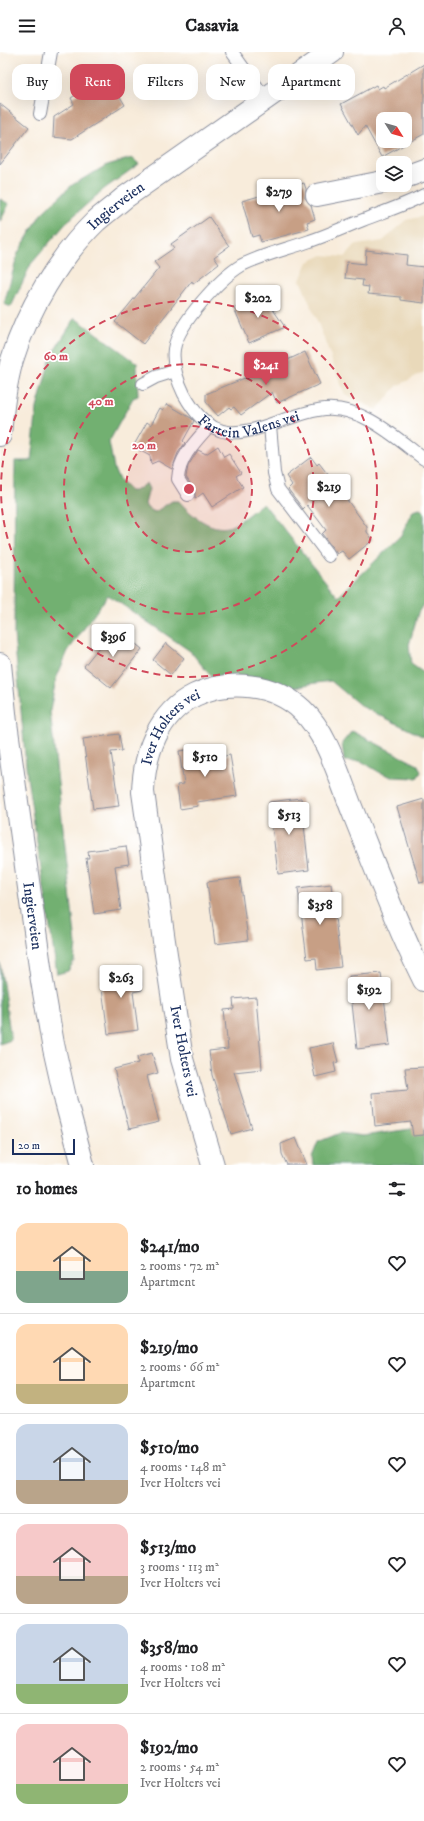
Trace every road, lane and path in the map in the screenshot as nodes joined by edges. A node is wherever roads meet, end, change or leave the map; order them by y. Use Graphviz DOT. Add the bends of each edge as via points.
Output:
graph roads {
  1 [pos="51,52"];
  2 [pos="232,52"];
  3 [pos="332,52"];
  4 [pos="265,98"];
  5 [pos="40,114"];
  6 [pos="424,170"];
  7 [pos="412,174"];
  8 [pos="376,183"];
  9 [pos="317,195"];
  10 [pos="424,196"];
  11 [pos="175,371"];
  12 [pos="142,384"];
  13 [pos="210,425"];
  14 [pos="270,425"];
  15 [pos="0,435"];
  16 [pos="424,459"];
  17 [pos="188,495"];
  18 [pos="329,556"];
  19 [pos="0,664"];
  20 [pos="424,980"];
  21 [pos="83,1165"];
  22 [pos="213,1165"];
  1 -- 5 [label="lane"];
  2 -- 4 [label="lane"];
  3 -- 4 [label="main road, Ingierveien"];
  4 -- 15 [label="main road, Ingierveien" via="124,198 96,221 73,247 38,300 15,353 5,390"];
  6 -- 7 [label="main road"];
  8 -- 9 [label="main road"];
  10 -- 11 [label="lane, Fartein Valens vei" via="330,234 255,259 229,274 207,297 178,337 174,348"];
  11 -- 12 [label="lane"];
  11 -- 13 [label="lane, Fartein Valens vei" via="186,398 198,415"];
  13 -- 14 [label="lane, Fartein Valens vei" via="227,432 247,431"];
  13 -- 17 [label="lane" via="195,442 180,466 178,480"];
  14 -- 16 [label="lane, Fartein Valens vei" via="312,411 344,410 371,421"];
  14 -- 18 [label="lane" via="278,489"];
  19 -- 21 [label="main road, Ingierveien" via="42,981 54,1051"];
  20 -- 22 [label="main road, Iver Holters vei" via="398,926 328,750 303,710 277,694 242,685 204,691 181,704 153,740 147,756 143,792 182,1059"];
}
